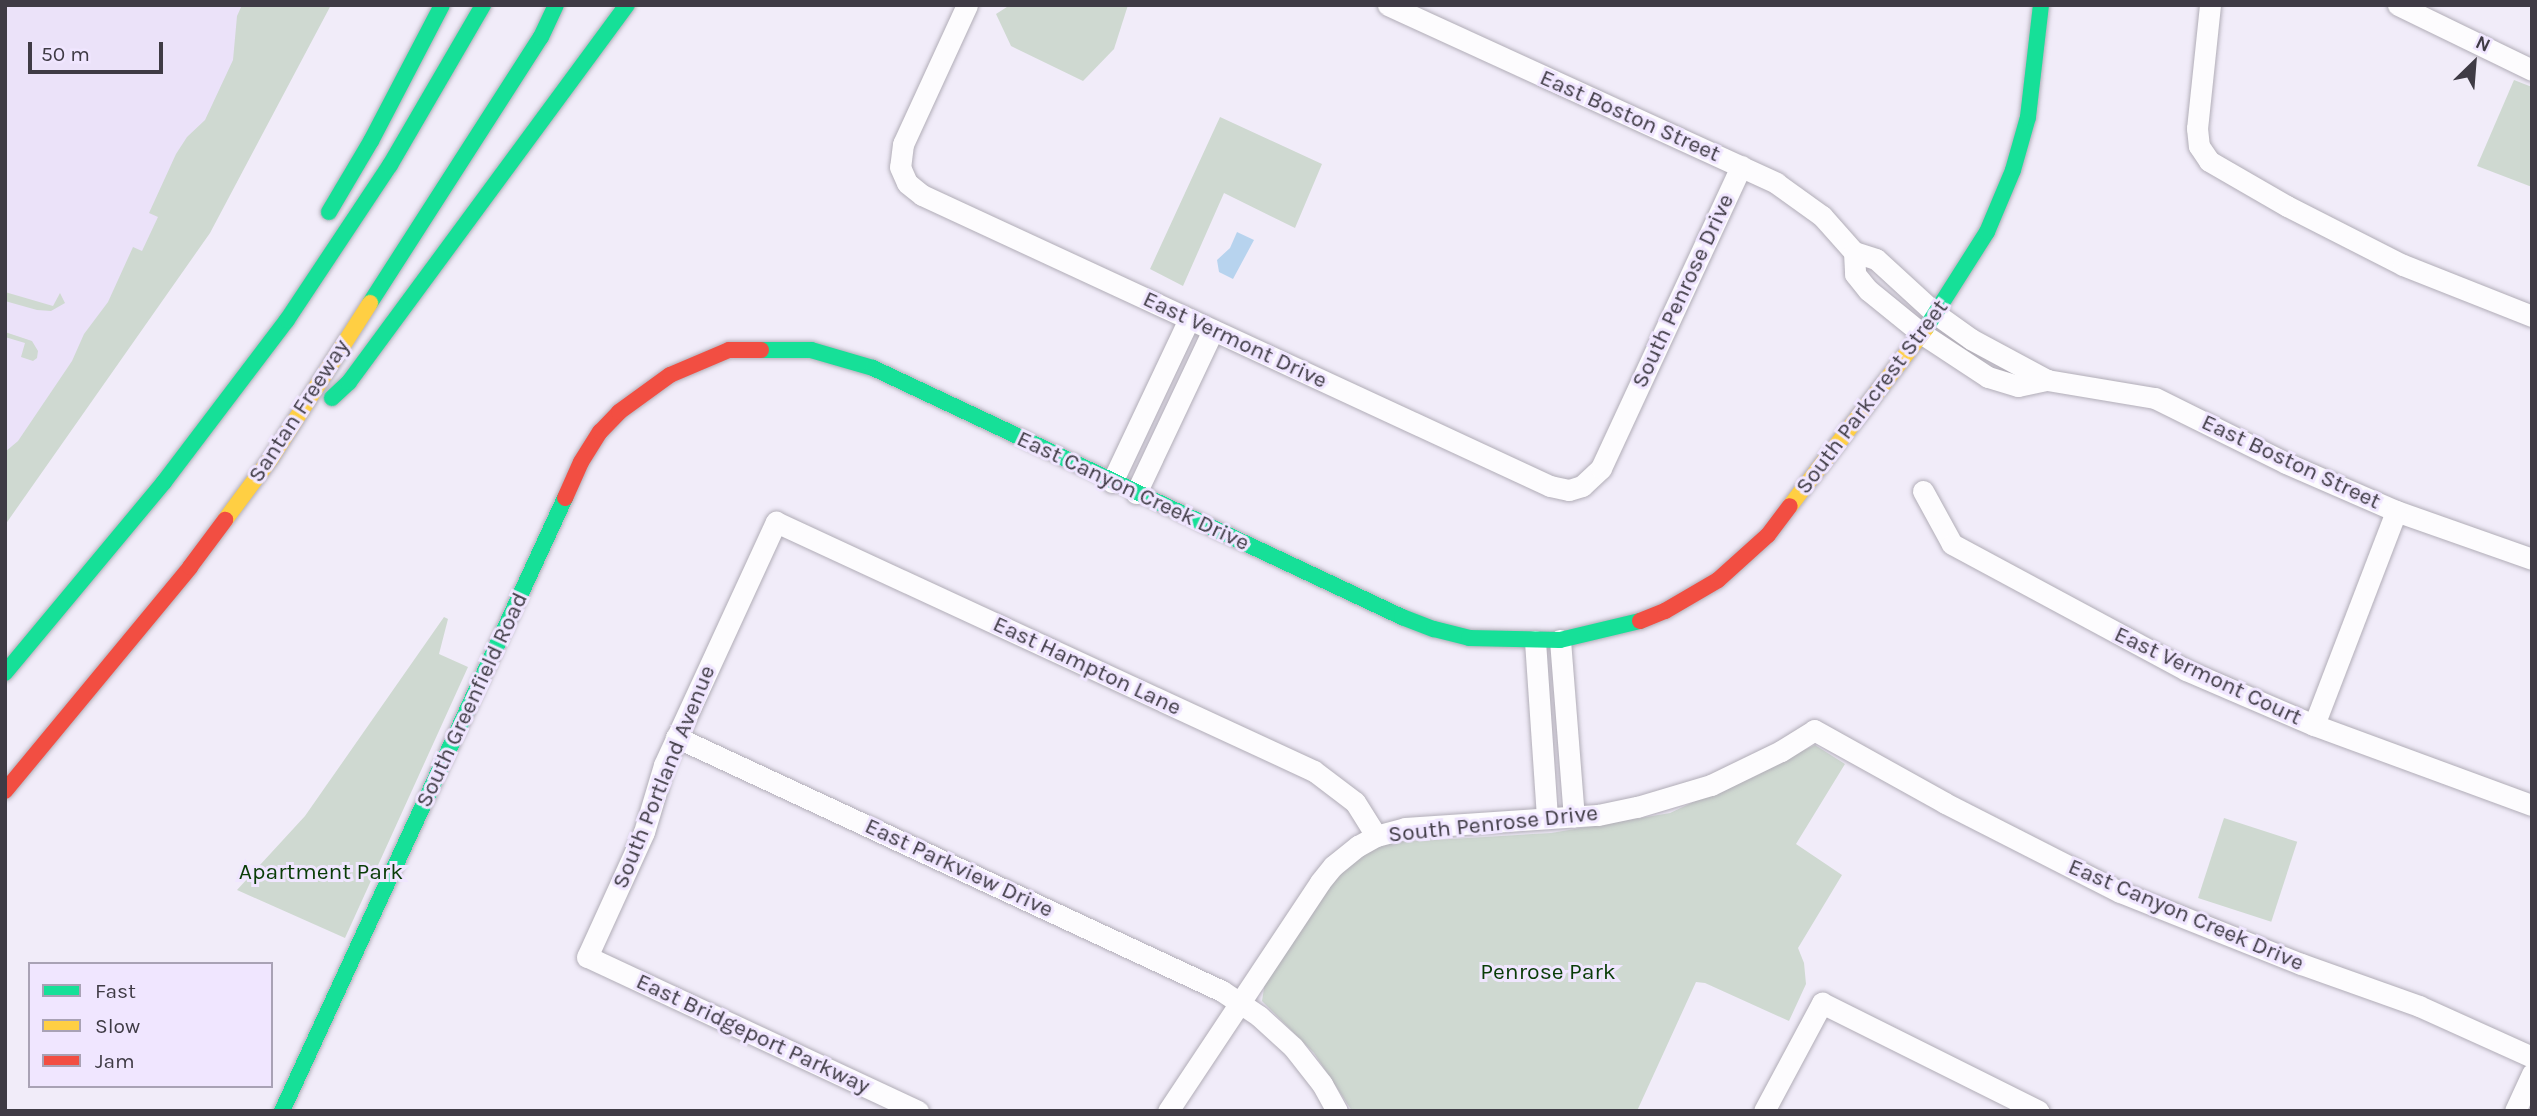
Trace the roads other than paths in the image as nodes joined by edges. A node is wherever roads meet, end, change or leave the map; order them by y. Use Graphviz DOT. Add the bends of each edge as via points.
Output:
graph roads {
  1 [pos="442,5"];
  2 [pos="483,5"];
  3 [pos="556,5"];
  4 [pos="627,5"];
  5 [pos="967,5"];
  6 [pos="1388,5"];
  7 [pos="2041,5"];
  8 [pos="2210,5"];
  9 [pos="2398,5"];
  10 [pos="2532,70"];
  11 [pos="1741,166"];
  12 [pos="318,231"];
  13 [pos="1854,252"];
  14 [pos="1936,314"];
  15 [pos="2532,316"];
  16 [pos="1189,319"];
  17 [pos="1213,330"];
  18 [pos="1922,333"];
  19 [pos="729,350"];
  20 [pos="222,379"];
  21 [pos="2047,380"];
  22 [pos="271,458"];
  23 [pos="164,482"];
  24 [pos="1112,482"];
  25 [pos="1582,486"];
  26 [pos="1923,491"];
  27 [pos="1136,493"];
  28 [pos="2396,511"];
  29 [pos="776,522"];
  30 [pos="2532,559"];
  31 [pos="1560,640"];
  32 [pos="1535,641"];
  33 [pos="5,673"];
  34 [pos="2314,725"];
  35 [pos="1814,730"];
  36 [pos="676,737"];
  37 [pos="5,791"];
  38 [pos="2532,805"];
  39 [pos="1574,816"];
  40 [pos="1547,818"];
  41 [pos="1376,836"];
  42 [pos="587,957"];
  43 [pos="1240,1002"];
  44 [pos="2532,1057"];
  45 [pos="2532,1074"];
  46 [pos="282,1111"];
  47 [pos="918,1111"];
  48 [pos="1168,1111"];
  49 [pos="1337,1111"];
  50 [pos="1764,1111"];
  51 [pos="2039,1111"];
  52 [pos="2515,1111"];
  1 -- 12 [label="main road"];
  2 -- 23 [label="main road" via="390,165 301,298"];
  3 -- 22 [label="main road, Santan Freeway" via="541,37"];
  4 -- 22 [label="main road" via="349,382"];
  5 -- 16 [label="street, East Vermont Drive" via="903,144 900,167 907,183 922,195"];
  6 -- 11 [label="street, East Boston Street"];
  7 -- 14 [label="main road, South Parkcrest Street" via="2034,82 2013,170 1987,232"];
  8 -- 15 [label="street" via="2197,128 2203,152 2214,165 2403,265"];
  9 -- 10 [label="street"];
  11 -- 13 [label="street, East Boston Street" via="1799,198"];
  11 -- 25 [label="street, South Penrose Drive" via="1601,468"];
  13 -- 14 [label="street, East Boston Street" via="1876,259"];
  13 -- 18 [label="street, East Boston Street" via="1855,274"];
  14 -- 18 [label="main road, South Parkcrest Street"];
  14 -- 21 [label="street, East Boston Street" via="1981,345"];
  16 -- 17 [label="street, East Vermont Drive"];
  16 -- 24 [label="street"];
  17 -- 25 [label="street, East Vermont Drive" via="1550,486 1569,490"];
  17 -- 27 [label="street"];
  18 -- 21 [label="street, East Boston Street" via="1988,377 2018,386"];
  18 -- 31 [label="main road, South Parkcrest Street" via="1768,535 1745,558 1665,611 1615,629"];
  19 -- 24 [label="main road, East Canyon Creek Drive" via="811,350 873,368"];
  19 -- 46 [label="main road, South Greenfield Road" via="670,375 637,398 600,432 581,462"];
  20 -- 23 [label="main road"];
  21 -- 28 [label="street, East Boston Street" via="2163,401 2286,464"];
  22 -- 37 [label="main road, Santan Freeway" via="190,567"];
  23 -- 33 [label="main road"];
  24 -- 27 [label="main road, East Canyon Creek Drive"];
  26 -- 34 [label="street, East Vermont Court" via="1952,544 2186,670"];
  27 -- 32 [label="main road, East Canyon Creek Drive" via="1412,621 1469,638"];
  28 -- 30 [label="street, East Boston Street"];
  28 -- 34 [label="street"];
  29 -- 36 [label="street, South Portland Avenue"];
  29 -- 41 [label="street, East Hampton Lane" via="1314,771 1355,802"];
  31 -- 32 [label="main road, South Parkcrest Street"];
  31 -- 39 [label="street"];
  32 -- 40 [label="street"];
  34 -- 38 [label="street, East Vermont Court"];
  35 -- 39 [label="street, South Penrose Drive" via="1711,785 1637,807"];
  35 -- 44 [label="street, East Canyon Creek Drive" via="2120,892 2419,1006"];
  36 -- 42 [label="street, South Portland Avenue" via="644,832"];
  36 -- 43 [label="street, East Parkview Drive"];
  39 -- 40 [label="street, South Penrose Drive"];
  40 -- 41 [label="street, South Penrose Drive" via="1405,828"];
  41 -- 43 [label="street, South Penrose Drive" via="1349,852 1326,874"];
  42 -- 47 [label="street, East Bridgeport Parkway"];
  43 -- 48 [label="street, South Penrose Drive"];
  43 -- 49 [label="street, East Parkview Drive" via="1293,1047"];
  45 -- 52 [label="street"];
  50 -- 51 [label="street" via="1822,1003"];
}
